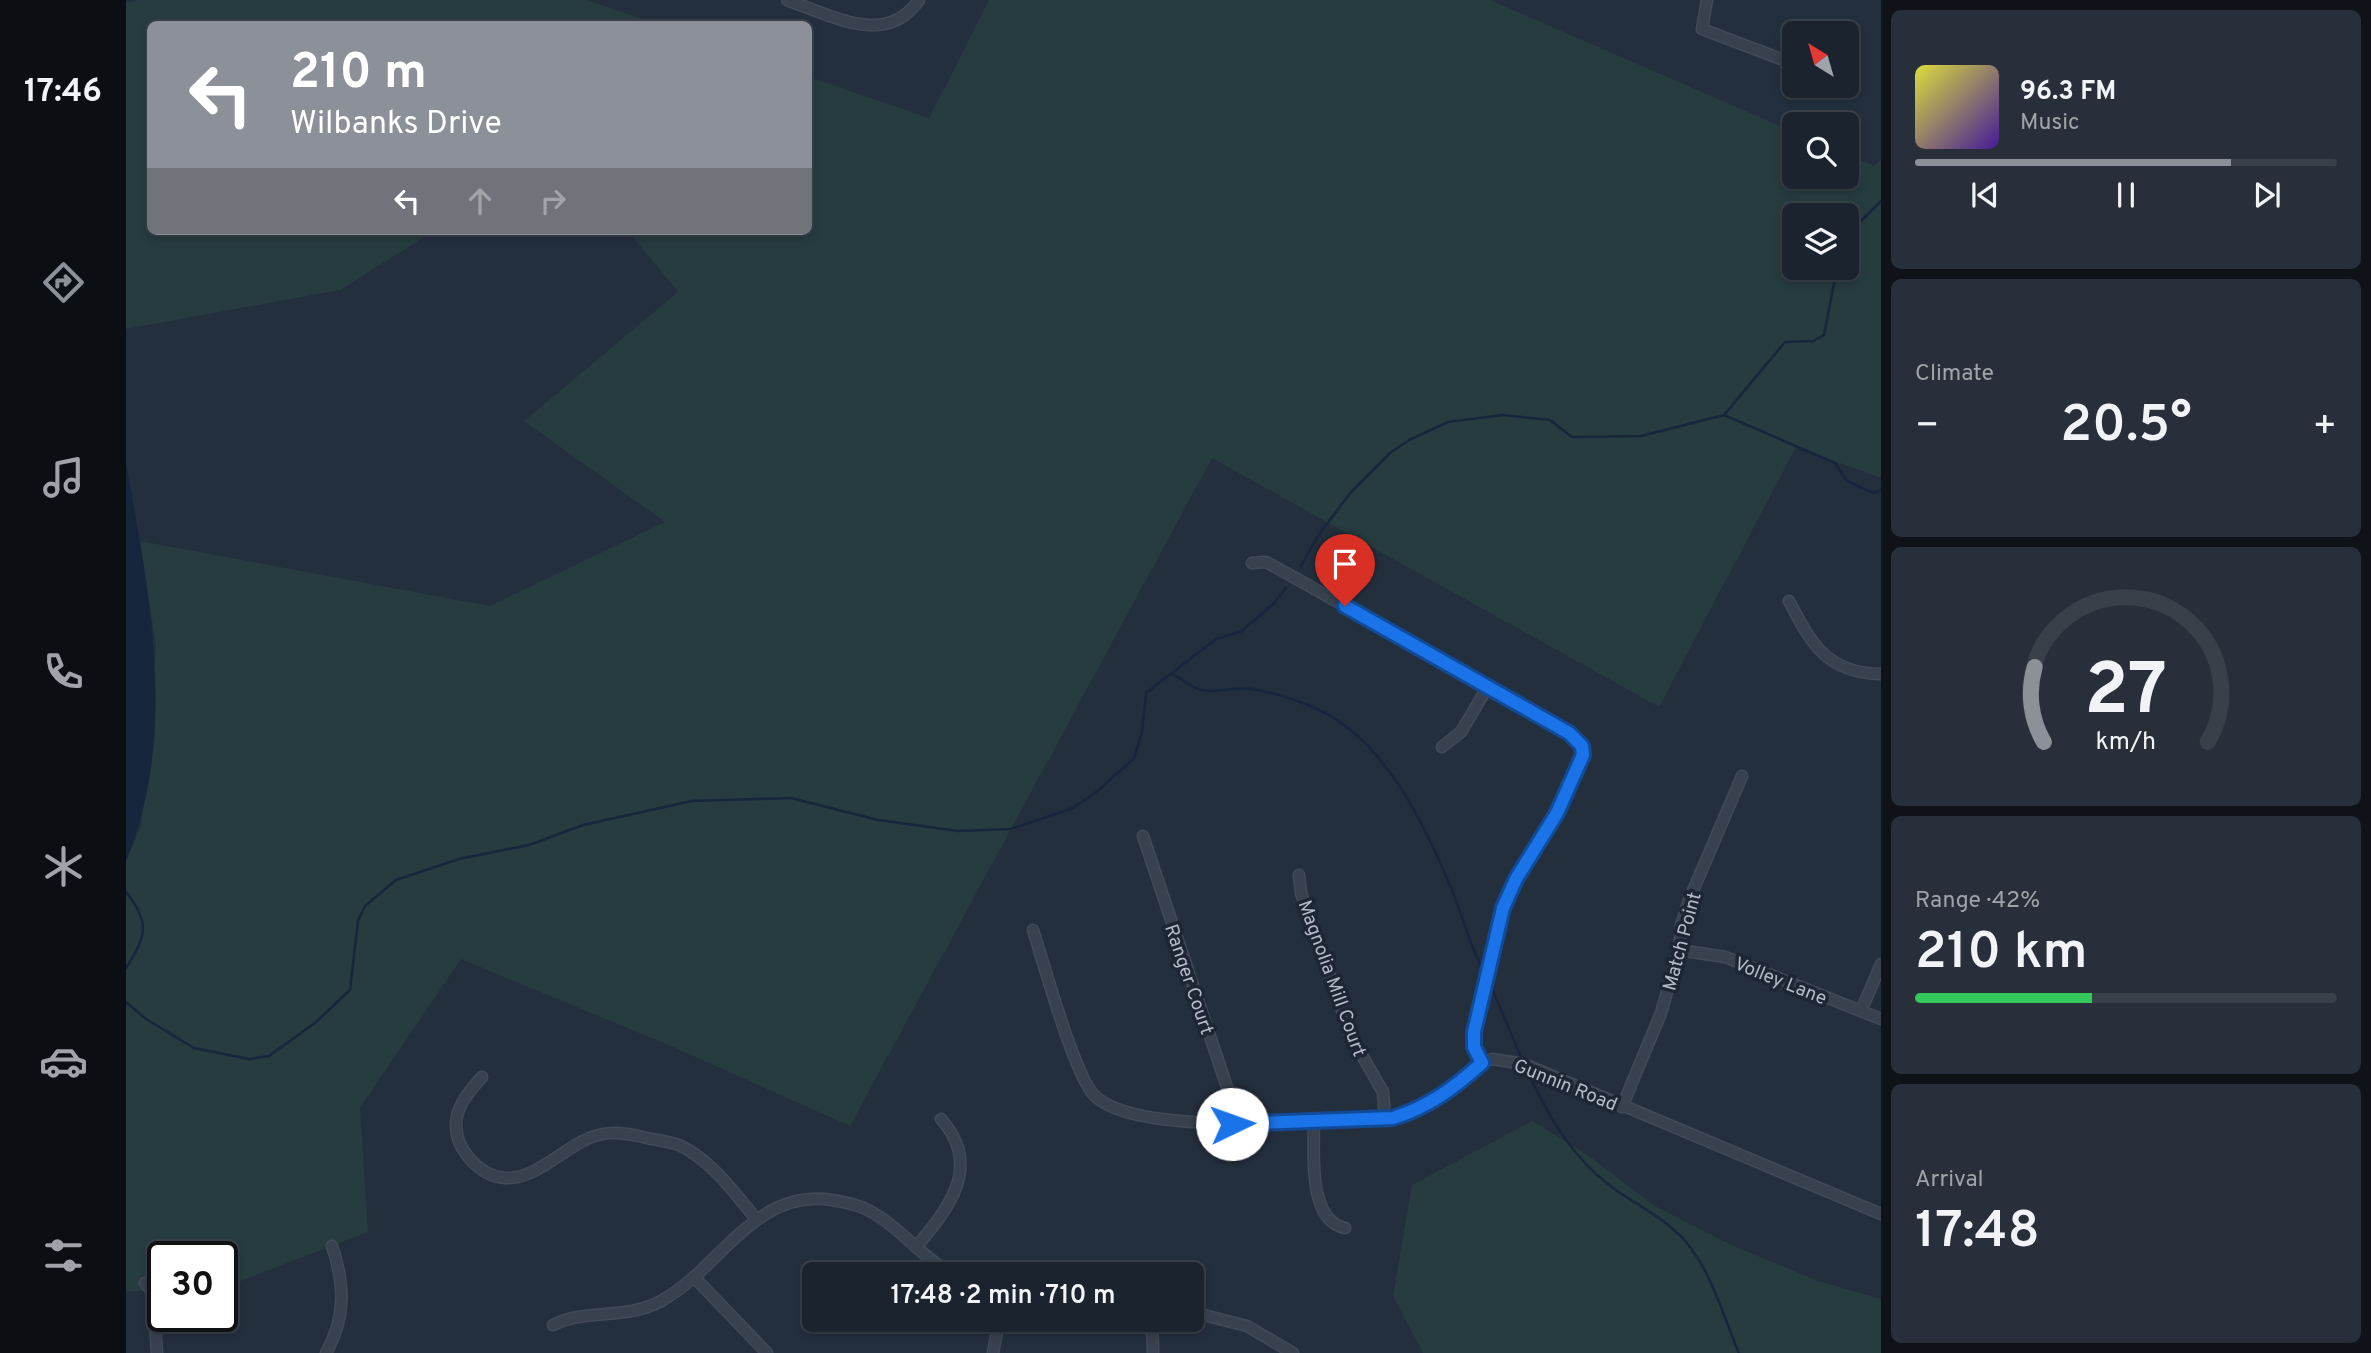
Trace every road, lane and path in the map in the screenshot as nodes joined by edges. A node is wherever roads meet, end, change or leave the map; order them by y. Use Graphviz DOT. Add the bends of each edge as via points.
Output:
graph roads {
  1 [pos="787,0"];
  2 [pos="919,0"];
  3 [pos="1707,0"];
  4 [pos="1782,59"];
  5 [pos="1252,563"];
  6 [pos="1789,601"];
  7 [pos="1881,674"];
  8 [pos="1487,688"];
  9 [pos="1442,747"];
  10 [pos="1742,776"];
  11 [pos="1143,836"];
  12 [pos="1299,875"];
  13 [pos="1033,930"];
  14 [pos="1679,950"];
  15 [pos="1881,964"];
  16 [pos="1861,1011"];
  17 [pos="1881,1019"];
  18 [pos="1482,1063"];
  19 [pos="482,1077"];
  20 [pos="1622,1107"];
  21 [pos="1385,1118"];
  22 [pos="941,1119"];
  23 [pos="1314,1119"];
  24 [pos="1232,1124"];
  25 [pos="1881,1214"];
  26 [pos="756,1219"];
  27 [pos="1345,1228"];
  28 [pos="332,1246"];
  29 [pos="916,1247"];
  30 [pos="936,1262"];
  31 [pos="694,1277"];
  32 [pos="145,1283"];
  33 [pos="1204,1315"];
  34 [pos="553,1325"];
  35 [pos="997,1332"];
  36 [pos="1152,1332"];
  37 [pos="157,1353"];
  38 [pos="326,1353"];
  39 [pos="767,1353"];
  40 [pos="993,1353"];
  41 [pos="1153,1353"];
  42 [pos="1293,1353"];
  1 -- 2 [label="street" via="862,26 887,26 910,13"];
  3 -- 4 [label="street" via="1702,29"];
  5 -- 8 [label="street" via="1266,562"];
  6 -- 7 [label="street" via="1828,660 1862,673"];
  8 -- 9 [label="street" via="1461,732"];
  8 -- 18 [label="street" via="1569,733 1582,746 1583,755 1557,813 1503,908 1474,1032 1474,1047"];
  10 -- 14 [label="street, Match Point" via="1689,900"];
  11 -- 24 [label="street, Ranger Court" via="1227,1087"];
  12 -- 21 [label="street, Magnolia Mill Court" via="1301,893 1350,1036 1383,1092"];
  13 -- 24 [label="street" via="1084,1081 1094,1095 1107,1105 1161,1121"];
  14 -- 16 [label="street, Volley Lane" via="1725,957"];
  14 -- 20 [label="street, Match Point" via="1661,1013"];
  15 -- 16 [label="street"];
  16 -- 17 [label="street, Volley Lane"];
  18 -- 20 [label="street, Gunnin Road" via="1492,1059 1524,1064"];
  18 -- 21 [label="street" via="1418,1110"];
  19 -- 26 [label="street" via="462,1105 456,1123 460,1143 485,1173 507,1178 523,1175 594,1135 630,1134 682,1147 710,1168"];
  20 -- 25 [label="street, Gunnin Road"];
  21 -- 23 [label="street"];
  22 -- 29 [label="street" via="955,1135 961,1172 955,1195"];
  23 -- 24 [label="street"];
  23 -- 27 [label="street" via="1317,1193 1326,1215"];
  26 -- 29 [label="street" via="799,1199 847,1202 867,1209"];
  26 -- 31 [label="street"];
  28 -- 38 [label="street" via="343,1299 339,1326"];
  29 -- 30 [label="street"];
  31 -- 34 [label="street" via="639,1310 570,1317"];
  31 -- 39 [label="street"];
  32 -- 37 [label="street" via="153,1293"];
  33 -- 42 [label="street" via="1247,1326"];
  35 -- 40 [label="street"];
  36 -- 41 [label="street"];
}
